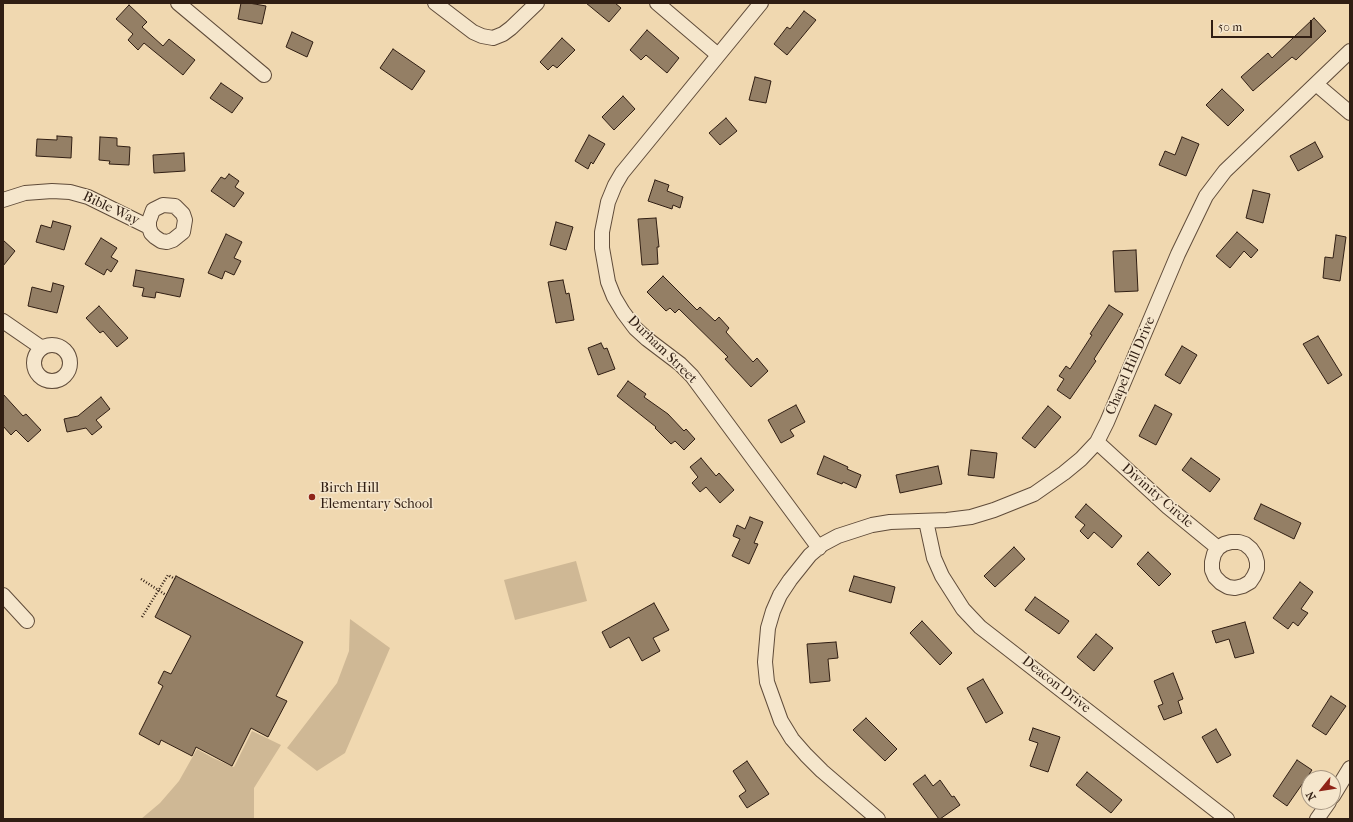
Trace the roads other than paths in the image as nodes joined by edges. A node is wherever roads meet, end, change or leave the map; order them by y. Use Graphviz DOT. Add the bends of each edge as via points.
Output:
graph roads {
  1 [pos="178,3"];
  2 [pos="435,3"];
  3 [pos="537,3"];
  4 [pos="657,3"];
  5 [pos="761,3"];
  6 [pos="1350,51"];
  7 [pos="718,55"];
  8 [pos="264,75"];
  9 [pos="1316,84"];
  10 [pos="1350,113"];
  11 [pos="3,200"];
  12 [pos="149,227"];
  13 [pos="3,321"];
  14 [pos="42,348"];
  15 [pos="1097,442"];
  16 [pos="926,521"];
  17 [pos="819,548"];
  18 [pos="1218,548"];
  19 [pos="3,595"];
  20 [pos="27,621"];
  21 [pos="1350,768"];
  22 [pos="1341,783"];
  23 [pos="1323,810"];
  24 [pos="878,819"];
  25 [pos="1227,819"];
  26 [pos="1317,819"];
  1 -- 8 [label="street"];
  2 -- 3 [label="street" via="473,32 493,38 511,28"];
  4 -- 7 [label="street"];
  5 -- 7 [label="street, Durham Street"];
  6 -- 9 [label="street, Chapel Hill Drive"];
  7 -- 17 [label="street, Durham Street" via="630,162 615,185 608,202 602,232 604,264 614,297 635,328 692,376"];
  9 -- 10 [label="street"];
  9 -- 15 [label="street, Chapel Hill Drive" via="1225,171 1206,196 1178,254"];
  11 -- 12 [label="street, Bible Way" via="25,193 70,192 88,197"];
  13 -- 14 [label="street"];
  15 -- 16 [label="street, Chapel Hill Drive" via="1081,459 1034,494 971,517"];
  15 -- 18 [label="street, Divinity Circle" via="1168,507"];
  16 -- 17 [label="street, Chapel Hill Drive" via="872,525 838,536"];
  16 -- 25 [label="street, Deacon Drive" via="934,558 942,576 963,609 980,626"];
  17 -- 24 [label="street, Chapel Hill Drive" via="790,580 773,611 766,644 767,682 780,721 792,739 822,771"];
  19 -- 20 [label="street"];
  21 -- 22 [label="street"];
  23 -- 26 [label="street"];
}
